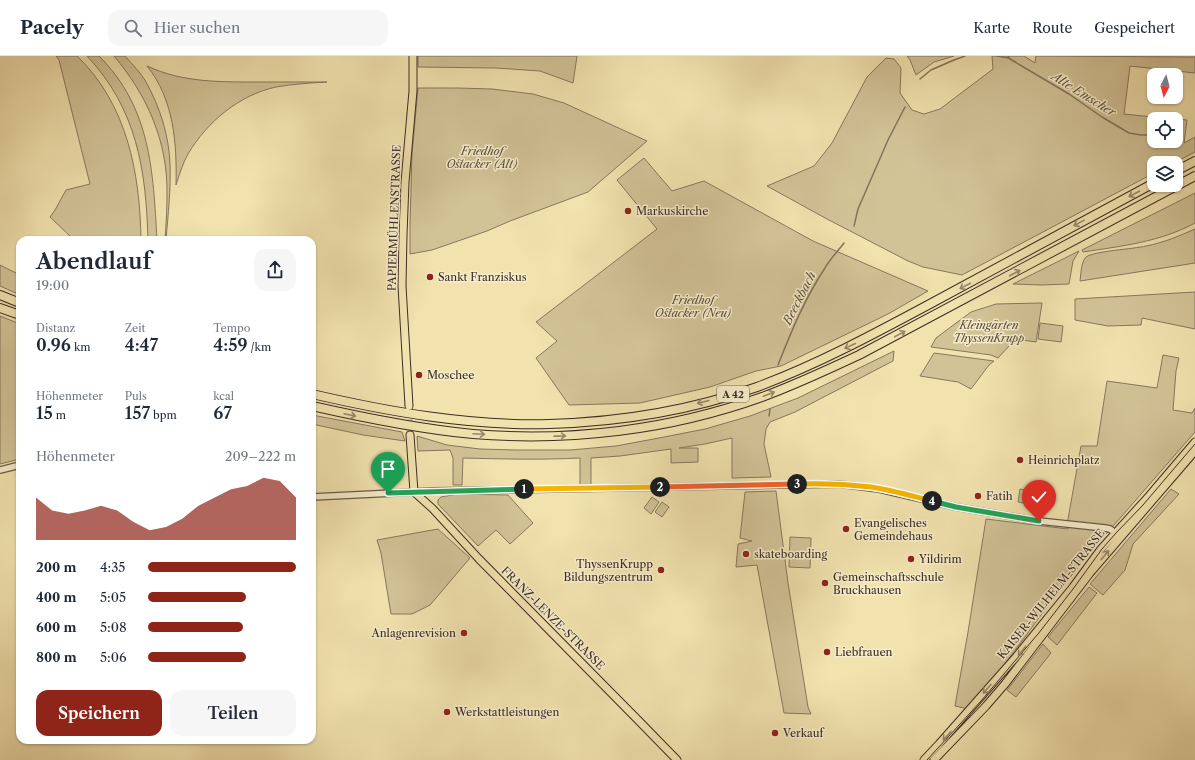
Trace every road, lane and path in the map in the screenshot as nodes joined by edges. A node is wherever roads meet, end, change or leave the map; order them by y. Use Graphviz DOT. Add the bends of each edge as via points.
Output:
graph roads {
  1 [pos="413,56"];
  2 [pos="1195,161"];
  3 [pos="1183,167"];
  4 [pos="1195,176"];
  5 [pos="1147,187"];
  6 [pos="0,295"];
  7 [pos="16,301"];
  8 [pos="0,308"];
  9 [pos="16,314"];
  10 [pos="316,395"];
  11 [pos="409,406"];
  12 [pos="316,407"];
  13 [pos="410,435"];
  14 [pos="1195,442"];
  15 [pos="1195,451"];
  16 [pos="16,466"];
  17 [pos="0,470"];
  18 [pos="414,492"];
  19 [pos="316,497"];
  20 [pos="1118,535"];
  21 [pos="676,760"];
  22 [pos="924,760"];
  23 [pos="934,760"];
  1 -- 11 [label="main road, PAPIERMÜHLENSTRASSE" via="402,286"];
  2 -- 3 [label="highway"];
  12 -- 4 [label="highway, A 42, one-way" via="422,428 521,436 619,431 728,408 804,381 859,355"];
  5 -- 10 [label="highway, A 42, one-way" via="855,344 756,387 682,408 595,421 524,424 437,418"];
  6 -- 7 [label="highway"];
  8 -- 9 [label="highway"];
  13 -- 18 [label="main road"];
  14 -- 20 [label="main road, KAISER-WILHELM-STRASSE"];
  15 -- 20 [label="main road, KAISER-WILHELM-STRASSE"];
  16 -- 17 [label="street"];
  18 -- 19 [label="street"];
  18 -- 20 [label="street" via="839,484 879,489 956,507 1039,521 1105,528"];
  18 -- 21 [label="main road, FRANZ-LENZE-STRASSE"];
  20 -- 22 [label="main road, KAISER-WILHELM-STRASSE, one-way" via="1101,549 1016,657"];
  23 -- 20 [label="main road, KAISER-WILHELM-STRASSE, one-way" via="1005,684"];
}
